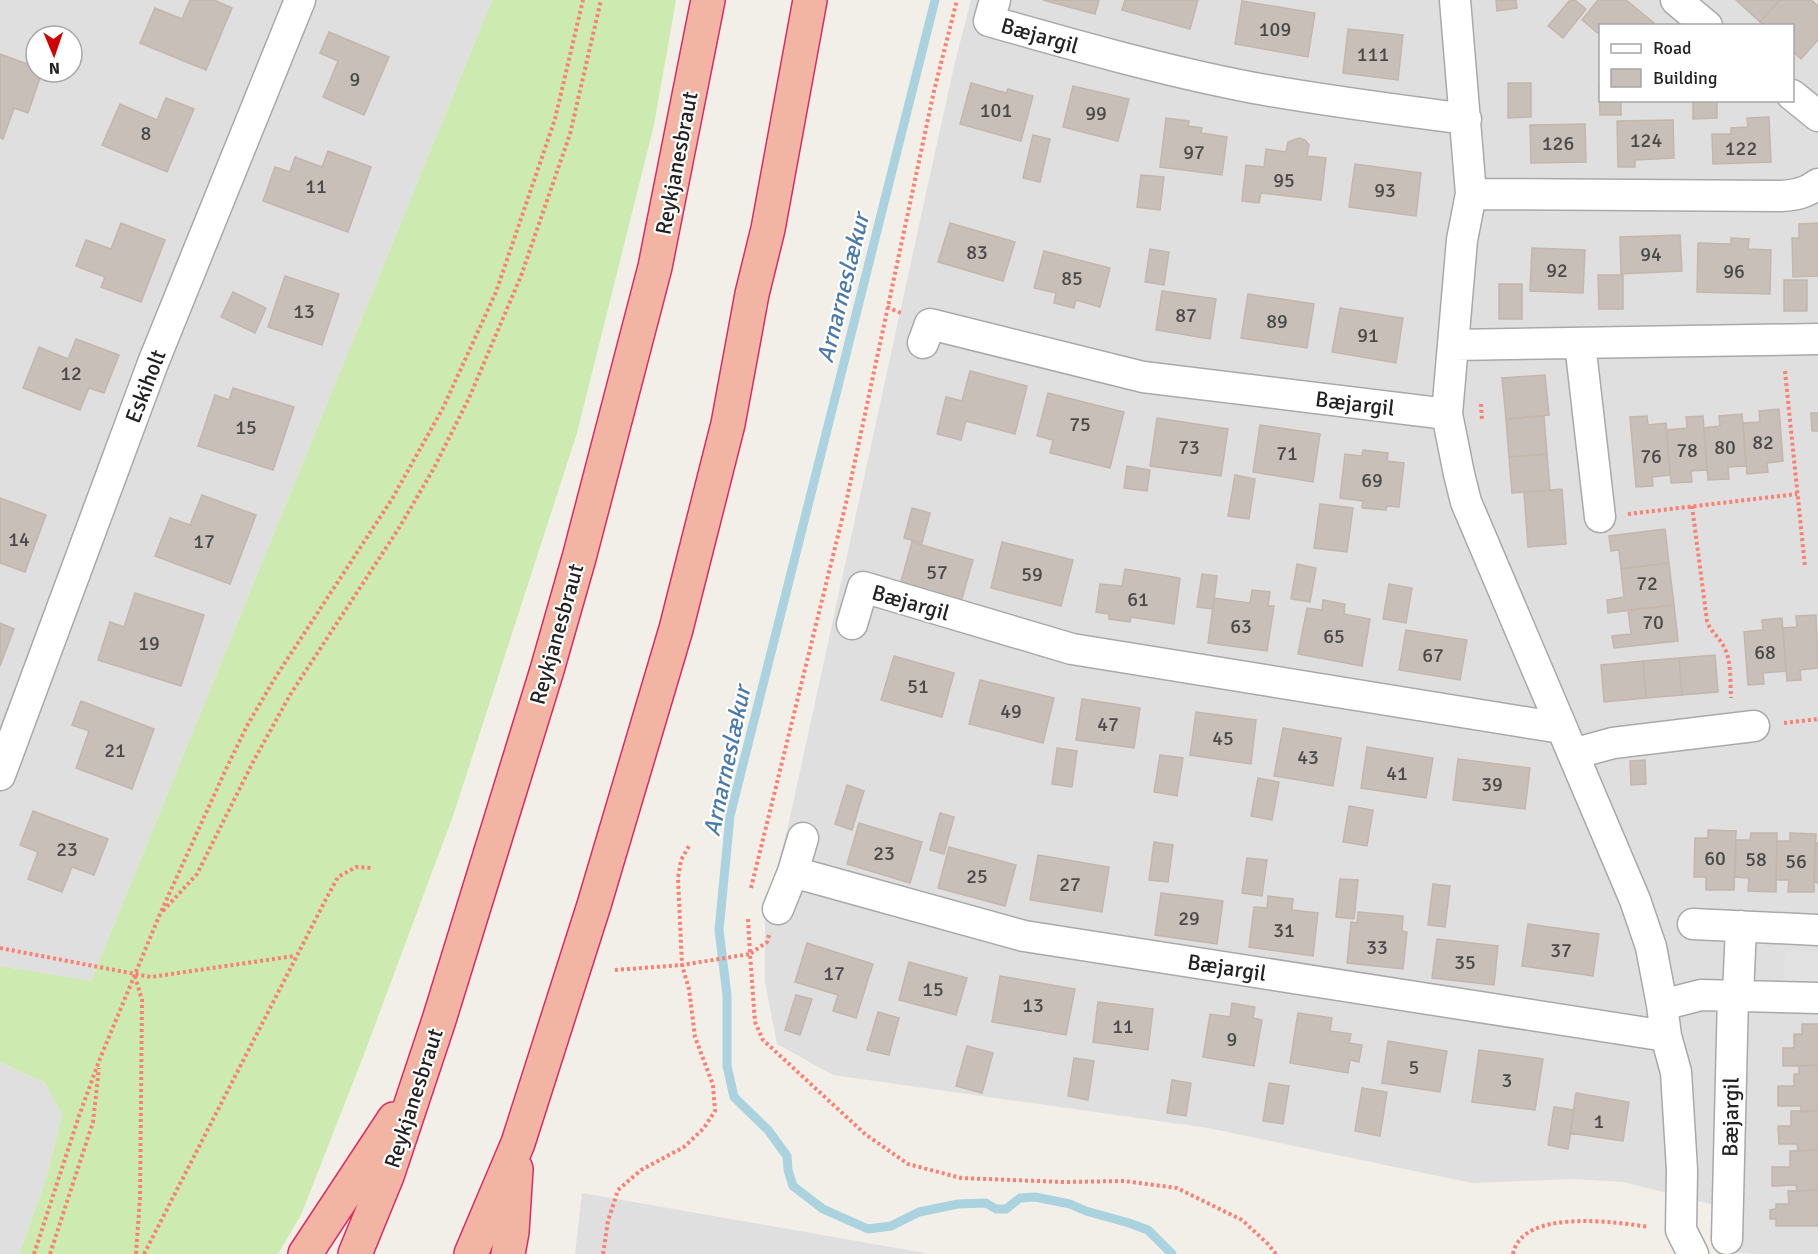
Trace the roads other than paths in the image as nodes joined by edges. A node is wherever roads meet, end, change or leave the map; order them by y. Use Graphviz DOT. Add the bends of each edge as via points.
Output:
graph roads {
  1 [pos="300,0"];
  2 [pos="708,0"];
  3 [pos="810,0"];
  4 [pos="995,0"];
  5 [pos="1455,0"];
  6 [pos="1676,0"];
  7 [pos="1705,24"];
  8 [pos="1794,97"];
  9 [pos="1818,116"];
  10 [pos="1466,118"];
  11 [pos="1818,184"];
  12 [pos="1471,194"];
  13 [pos="1818,339"];
  14 [pos="923,343"];
  15 [pos="1580,343"];
  16 [pos="1453,345"];
  17 [pos="1447,414"];
  18 [pos="1600,517"];
  19 [pos="852,624"];
  20 [pos="1744,727"];
  21 [pos="1567,741"];
  22 [pos="0,775"];
  23 [pos="803,838"];
  24 [pos="793,872"];
  25 [pos="778,909"];
  26 [pos="1693,924"];
  27 [pos="1741,926"];
  28 [pos="1818,930"];
  29 [pos="1736,996"];
  30 [pos="1818,998"];
  31 [pos="1662,1005"];
  32 [pos="1666,1036"];
  33 [pos="415,1087"];
  34 [pos="518,1143"];
  35 [pos="1727,1239"];
  36 [pos="1681,1246"];
  37 [pos="305,1254"];
  38 [pos="355,1254"];
  39 [pos="471,1254"];
  40 [pos="508,1254"];
  1 -- 22 [label="street, Eskiholt" via="153,363"];
  2 -- 33 [label="highway, Reykjanesbraut" via="655,267 579,558 459,956"];
  3 -- 34 [label="highway" via="728,424 676,629"];
  4 -- 10 [label="street, Bæjargil" via="989,21 1076,46 1288,93"];
  5 -- 10 [label="street"];
  6 -- 7 [label="street"];
  8 -- 9 [label="street"];
  10 -- 12 [label="street"];
  11 -- 12 [label="street" via="1809,191 1781,196"];
  12 -- 16 [label="street" via="1462,240"];
  13 -- 15 [label="street"];
  14 -- 17 [label="street, Bæjargil" via="930,324 1143,377"];
  15 -- 16 [label="street"];
  15 -- 18 [label="street"];
  16 -- 17 [label="street"];
  17 -- 21 [label="street" via="1466,502"];
  19 -- 21 [label="street, Bæjargil" via="863,587 1072,649"];
  20 -- 21 [label="street, Bæjargil" via="1613,743"];
  21 -- 31 [label="street" via="1635,900 1651,947"];
  23 -- 24 [label="street"];
  24 -- 25 [label="street"];
  24 -- 32 [label="street, Bæjargil" via="1024,936"];
  26 -- 27 [label="street"];
  27 -- 28 [label="street"];
  27 -- 29 [label="street, Bæjargil"];
  29 -- 30 [label="street"];
  29 -- 31 [label="street" via="1701,995"];
  29 -- 35 [label="street, Bæjargil"];
  31 -- 32 [label="street"];
  32 -- 36 [label="street" via="1676,1072 1682,1170"];
  33 -- 37 [label="highway"];
  33 -- 38 [label="highway, Reykjanesbraut" via="387,1176"];
  34 -- 39 [label="highway"];
  34 -- 40 [label="highway"];
}
